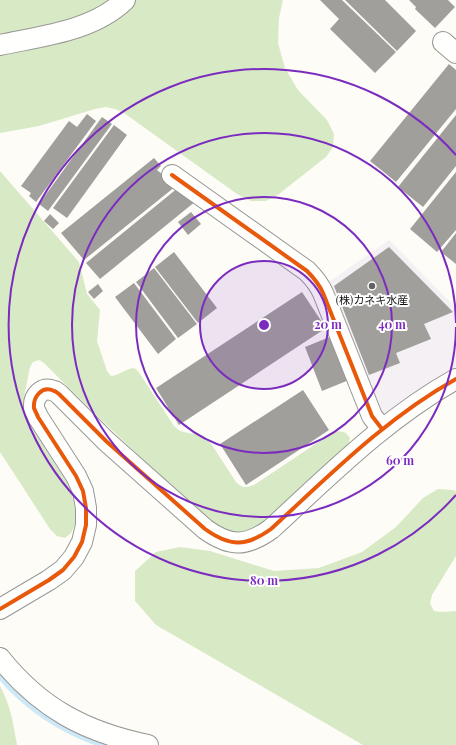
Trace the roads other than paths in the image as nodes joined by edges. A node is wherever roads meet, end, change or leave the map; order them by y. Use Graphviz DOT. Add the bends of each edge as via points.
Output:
graph roads {
  1 [pos="125,0"];
  2 [pos="0,45"];
  3 [pos="172,175"];
  4 [pos="456,379"];
  5 [pos="382,429"];
  6 [pos="0,609"];
  7 [pos="0,658"];
  8 [pos="148,745"];
  1 -- 2 [label="street" via="94,21 68,31"];
  3 -- 5 [label="street" via="314,277 323,293 372,416"];
  4 -- 5 [label="street" via="418,402"];
  5 -- 6 [label="street" via="259,538 231,542 216,538 205,529 106,441 59,394 46,389 39,392 34,409 76,476 83,492 86,525 82,542 74,557 62,570"];
  7 -- 8 [label="street" via="34,694 58,711 111,736"];
}
